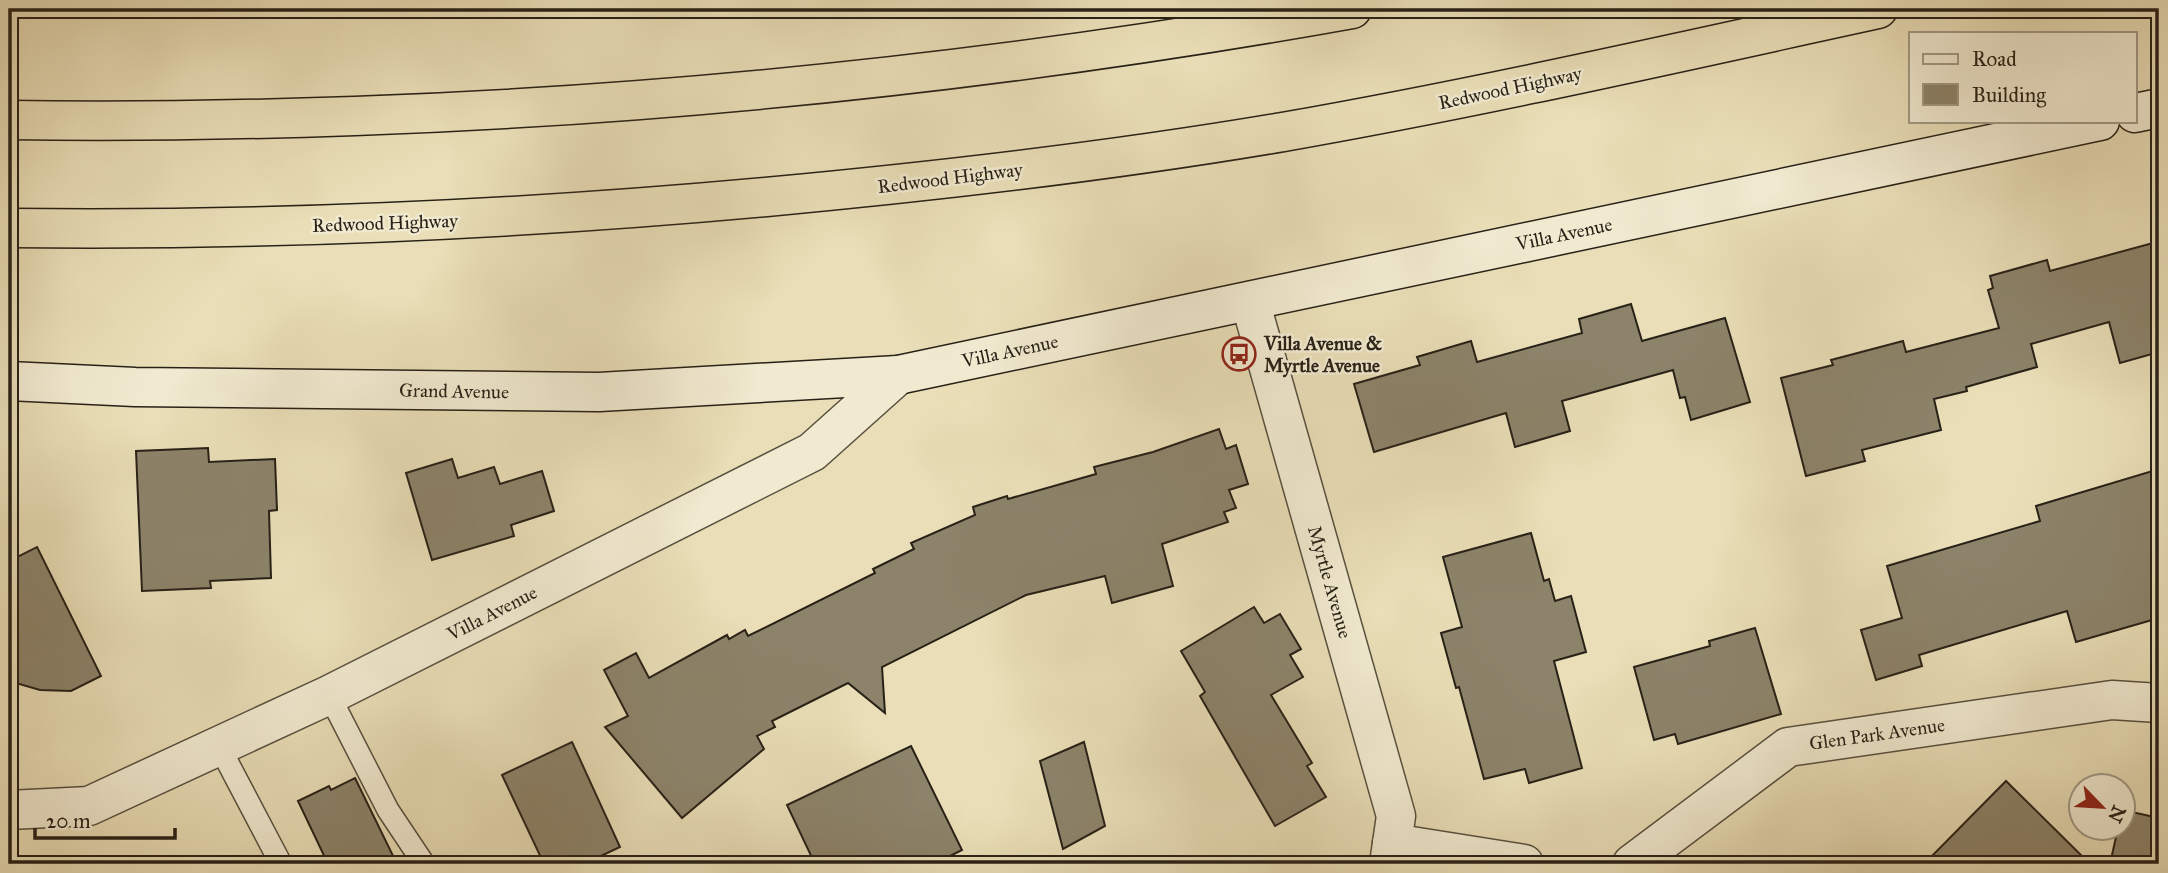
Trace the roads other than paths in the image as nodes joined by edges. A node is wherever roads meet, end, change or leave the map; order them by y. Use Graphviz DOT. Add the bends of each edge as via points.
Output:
graph roads {
  1 [pos="1352,9"];
  2 [pos="1878,9"];
  3 [pos="2159,108"];
  4 [pos="2136,114"];
  5 [pos="9,120"];
  6 [pos="2096,122"];
  7 [pos="9,228"];
  8 [pos="1250,301"];
  9 [pos="898,375"];
  10 [pos="9,381"];
  11 [pos="329,695"];
  12 [pos="2159,703"];
  13 [pos="219,746"];
  14 [pos="9,810"];
  15 [pos="1391,854"];
  16 [pos="281,864"];
  17 [pos="424,864"];
  18 [pos="1524,864"];
  19 [pos="1632,864"];
  1 -- 5 [label="highway" via="1072,54 659,99 256,119"];
  2 -- 7 [label="highway, Redwood Highway" via="1480,95 1282,132 1037,168 728,200 472,219 265,227"];
  3 -- 4 [label="street"];
  6 -- 8 [label="street, Villa Avenue"];
  8 -- 9 [label="street, Villa Avenue"];
  8 -- 15 [label="street, Myrtle Avenue" via="1396,816"];
  9 -- 10 [label="street, Grand Avenue" via="599,392 135,387"];
  9 -- 11 [label="street, Villa Avenue" via="812,452"];
  11 -- 13 [label="street, Villa Avenue"];
  11 -- 17 [label="lane" via="388,810"];
  12 -- 19 [label="street, Glen Park Avenue" via="2112,700 1788,747"];
  13 -- 14 [label="street, Villa Avenue" via="89,806"];
  13 -- 16 [label="lane"];
  15 -- 18 [label="street"];
}
